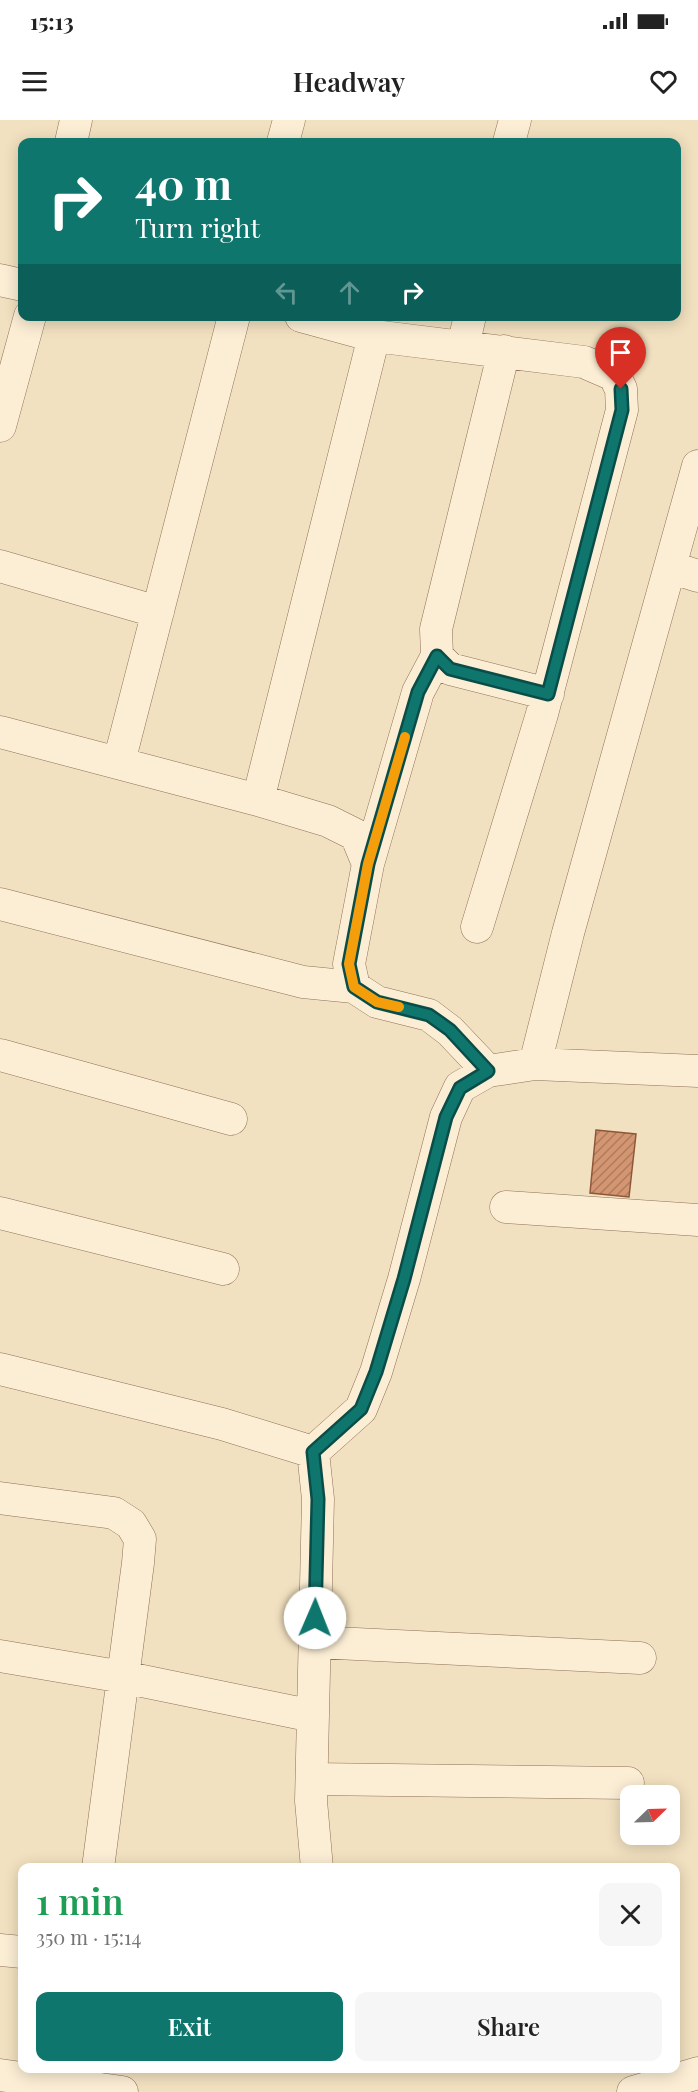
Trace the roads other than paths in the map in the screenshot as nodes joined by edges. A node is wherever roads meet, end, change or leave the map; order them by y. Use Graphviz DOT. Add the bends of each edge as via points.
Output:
graph roads {
  1 [pos="76,120"];
  2 [pos="289,120"];
  3 [pos="515,120"];
  4 [pos="72,138"];
  5 [pos="284,138"];
  6 [pos="510,138"];
  7 [pos="0,280"];
  8 [pos="18,284"];
  9 [pos="28,321"];
  10 [pos="233,321"];
  11 [pos="320,321"];
  12 [pos="466,331"];
  13 [pos="374,336"];
  14 [pos="504,351"];
  15 [pos="6,381"];
  16 [pos="0,426"];
  17 [pos="698,466"];
  18 [pos="0,566"];
  19 [pos="684,572"];
  20 [pos="158,612"];
  21 [pos="437,656"];
  22 [pos="548,694"];
  23 [pos="0,732"];
  24 [pos="118,762"];
  25 [pos="258,800"];
  26 [pos="368,864"];
  27 [pos="0,904"];
  28 [pos="477,927"];
  29 [pos="354,987"];
  30 [pos="0,1055"];
  31 [pos="535,1064"];
  32 [pos="488,1071"];
  33 [pos="698,1071"];
  34 [pos="231,1119"];
  35 [pos="506,1207"];
  36 [pos="0,1213"];
  37 [pos="698,1220"];
  38 [pos="224,1269"];
  39 [pos="0,1369"];
  40 [pos="313,1452"];
  41 [pos="0,1498"];
  42 [pos="315,1642"];
  43 [pos="0,1656"];
  44 [pos="640,1658"];
  45 [pos="123,1677"];
  46 [pos="313,1716"];
  47 [pos="312,1779"];
  48 [pos="628,1784"];
  49 [pos="99,1863"];
  50 [pos="317,1863"];
  51 [pos="0,1950"];
  52 [pos="18,1952"];
  53 [pos="698,2073"];
  54 [pos="0,2075"];
  55 [pos="81,2077"];
  56 [pos="123,2092"];
  57 [pos="633,2092"];
  1 -- 4 [label="street"];
  2 -- 5 [label="street"];
  3 -- 6 [label="street"];
  7 -- 8 [label="street"];
  9 -- 15 [label="street"];
  10 -- 20 [label="street"];
  11 -- 13 [label="street"];
  12 -- 13 [label="street"];
  12 -- 14 [label="street"];
  13 -- 25 [label="street"];
  14 -- 21 [label="street" via="436,629"];
  14 -- 22 [label="street" via="584,362 614,375 621,389 622,410"];
  15 -- 16 [label="street"];
  17 -- 19 [label="street"];
  18 -- 20 [label="street"];
  19 -- 31 [label="street" via="568,933"];
  20 -- 24 [label="street"];
  21 -- 22 [label="street" via="450,669"];
  21 -- 26 [label="street" via="418,692"];
  22 -- 28 [label="street"];
  23 -- 24 [label="street"];
  24 -- 25 [label="street"];
  25 -- 26 [label="street" via="328,821 356,835"];
  26 -- 29 [label="street" via="349,964"];
  27 -- 29 [label="street" via="303,982"];
  29 -- 32 [label="street" via="377,1002 429,1015 450,1030"];
  30 -- 34 [label="street"];
  31 -- 32 [label="street"];
  31 -- 33 [label="street"];
  32 -- 40 [label="street" via="460,1088 446,1117 401,1289 361,1409"];
  35 -- 37 [label="street"];
  36 -- 38 [label="street"];
  39 -- 40 [label="street" via="222,1424"];
  40 -- 42 [label="street" via="318,1499"];
  41 -- 45 [label="street" via="114,1514 131,1524 140,1539"];
  42 -- 44 [label="street"];
  42 -- 46 [label="street"];
  43 -- 45 [label="street"];
  45 -- 46 [label="street"];
  45 -- 49 [label="street"];
  46 -- 47 [label="street"];
  47 -- 48 [label="street"];
  47 -- 50 [label="street"];
  51 -- 52 [label="street"];
  53 -- 57 [label="street"];
  54 -- 55 [label="street"];
  55 -- 56 [label="street"];
}
